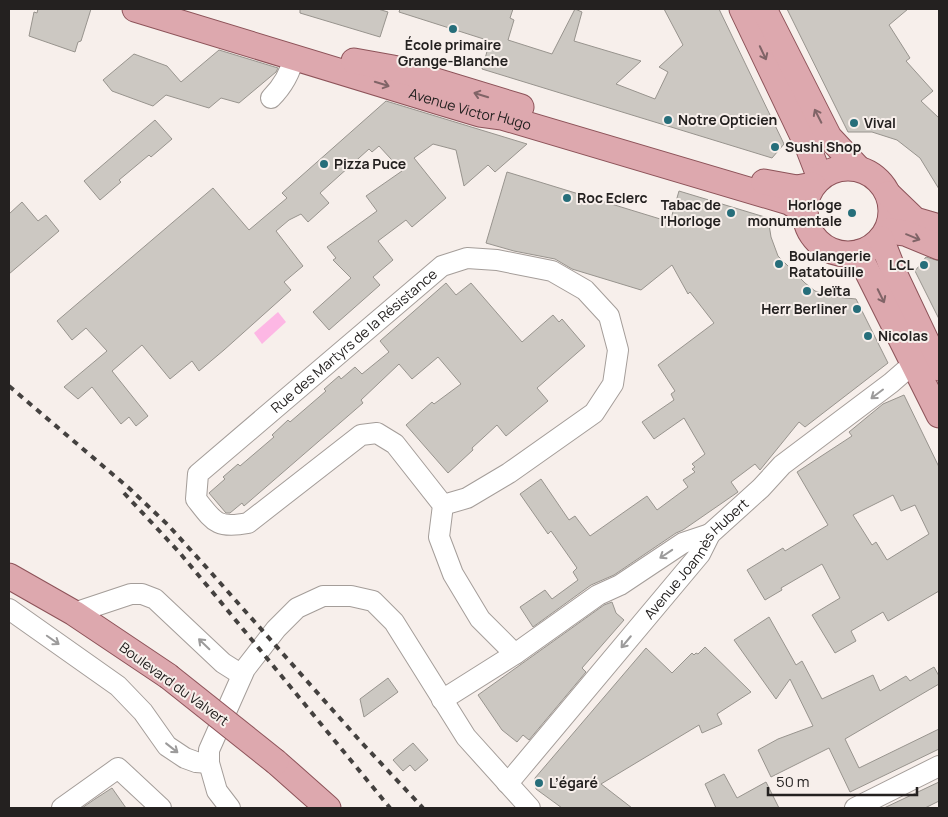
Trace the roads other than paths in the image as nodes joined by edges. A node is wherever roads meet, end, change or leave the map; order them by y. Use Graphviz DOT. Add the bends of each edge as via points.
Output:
graph roads {
  1 [pos="135,9"];
  2 [pos="177,9"];
  3 [pos="742,9"];
  4 [pos="764,9"];
  5 [pos="294,57"];
  6 [pos="271,98"];
  7 [pos="858,168"];
  8 [pos="817,182"];
  9 [pos="888,194"];
  10 [pos="805,212"];
  11 [pos="939,227"];
  12 [pos="884,235"];
  13 [pos="939,247"];
  14 [pos="858,253"];
  15 [pos="914,363"];
  16 [pos="939,368"];
  17 [pos="939,415"];
  18 [pos="443,505"];
  19 [pos="710,534"];
  20 [pos="9,576"];
  21 [pos="9,609"];
  22 [pos="74,613"];
  23 [pos="515,654"];
  24 [pos="242,675"];
  25 [pos="442,700"];
  26 [pos="209,763"];
  27 [pos="939,766"];
  28 [pos="507,783"];
  29 [pos="62,808"];
  30 [pos="162,808"];
  31 [pos="230,808"];
  32 [pos="328,808"];
  33 [pos="530,808"];
  34 [pos="854,808"];
  1 -- 5 [label="main road, Avenue Victor Hugo"];
  8 -- 2 [label="main road, Avenue Victor Hugo, one-way" via="797,188 776,185 393,68 350,61"];
  3 -- 8 [label="main road, one-way" via="808,146"];
  7 -- 4 [label="main road, one-way" via="829,137"];
  5 -- 6 [label="street" via="282,88"];
  5 -- 10 [label="main road, Avenue Victor Hugo, one-way" via="789,202"];
  7 -- 8 [label="main road" via="838,169"];
  7 -- 9 [label="main road" via="881,182"];
  8 -- 10 [label="main road" via="806,202"];
  9 -- 11 [label="main road" via="915,220"];
  9 -- 12 [label="main road" via="891,222"];
  10 -- 14 [label="main road" via="813,236 822,246 834,252"];
  12 -- 13 [label="main road, one-way" via="894,231"];
  12 -- 14 [label="main road" via="868,250"];
  12 -- 16 [label="main road" via="896,277"];
  14 -- 15 [label="main road, one-way"];
  15 -- 17 [label="main road"];
  15 -- 19 [label="street, Avenue Joannès Hubert, one-way" via="782,465"];
  18 -- 18 [label="street, Rue des Martyrs de la Résistance" via="467,498 509,473 594,413 612,384 618,350 609,316 585,290 552,271 497,260 467,258 442,266 198,474 196,499 213,520 230,527 248,523 360,435 376,433 395,444"];
  18 -- 23 [label="street" via="439,537 452,574 480,619"];
  19 -- 23 [label="street, one-way" via="683,543 598,596"];
  19 -- 28 [label="street, Avenue Joannès Hubert, one-way" via="700,554"];
  20 -- 22 [label="main road, Boulevard du Valvert"];
  21 -- 26 [label="street, one-way" via="118,686 143,712 167,746 185,758"];
  24 -- 22 [label="street, one-way" via="223,663 155,598 131,594"];
  22 -- 32 [label="main road, Boulevard du Valvert, bridge" via="168,676"];
  23 -- 25 [label="street"];
  24 -- 25 [label="street" via="276,629 297,608 323,596 350,596 373,601 394,622"];
  24 -- 26 [label="street" via="212,740"];
  25 -- 28 [label="street" via="466,737"];
  26 -- 31 [label="street" via="217,791"];
  27 -- 34 [label="street"];
  28 -- 33 [label="street"];
  29 -- 30 [label="street" via="116,766"];
}
